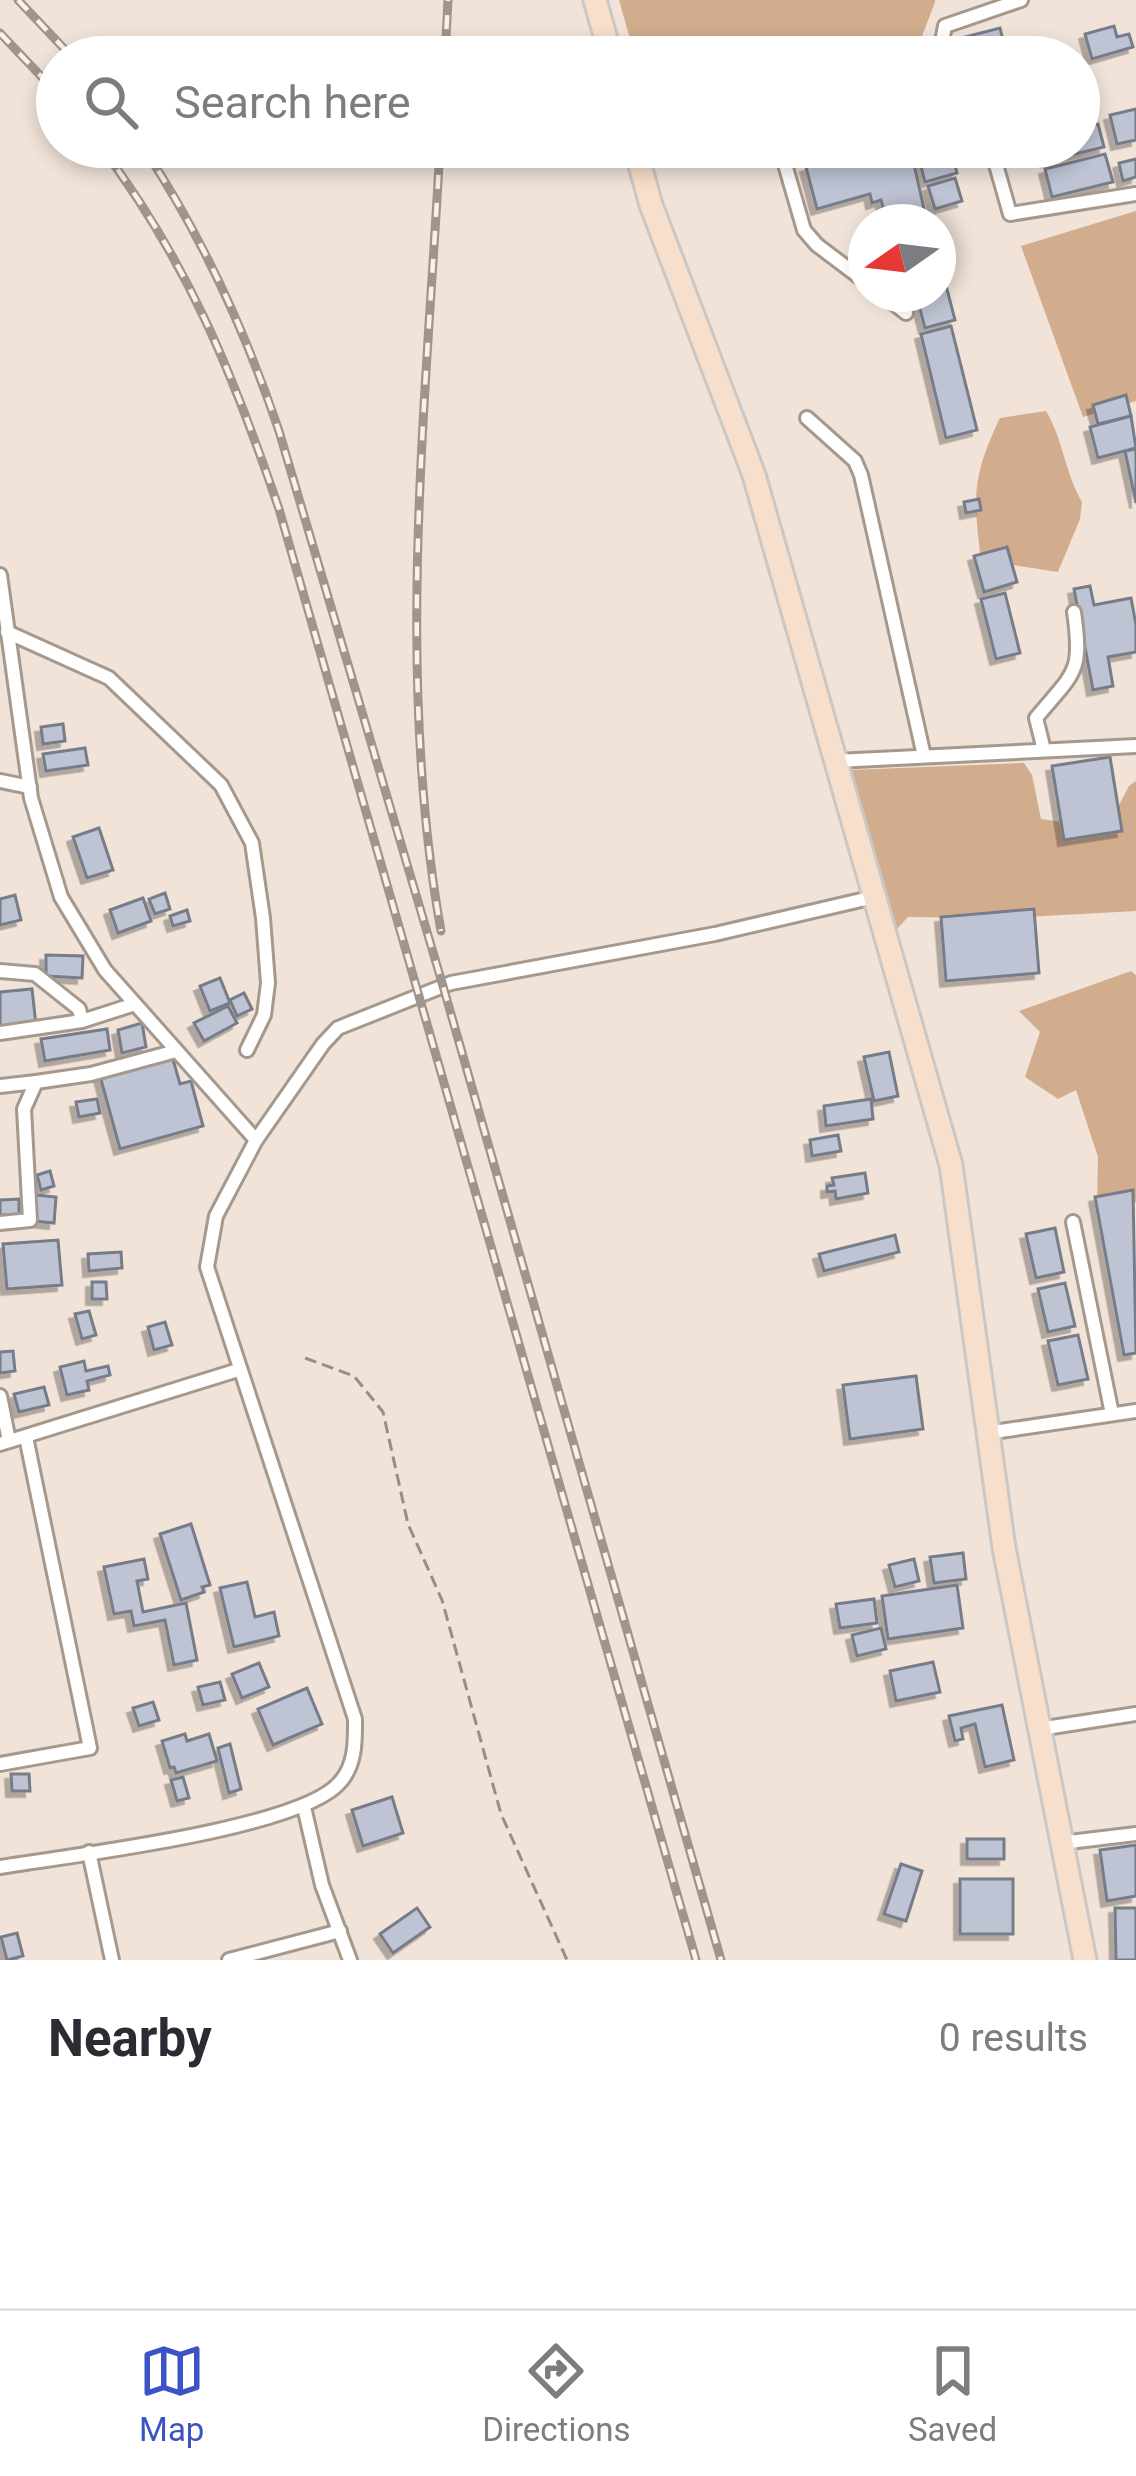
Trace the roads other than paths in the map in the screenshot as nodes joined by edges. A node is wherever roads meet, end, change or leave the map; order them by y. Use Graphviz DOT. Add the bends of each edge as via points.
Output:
graph roads {
  1 [pos="595,0"];
  2 [pos="1021,0"];
  3 [pos="605,36"];
  4 [pos="943,36"];
  5 [pos="641,168"];
  6 [pos="786,168"];
  7 [pos="997,168"];
  8 [pos="1136,194"];
  9 [pos="848,267"];
  10 [pos="807,418"];
  11 [pos="0,575"];
  12 [pos="1074,612"];
  13 [pos="7,632"];
  14 [pos="1136,746"];
  15 [pos="1044,750"];
  16 [pos="924,757"];
  17 [pos="836,761"];
  18 [pos="0,781"];
  19 [pos="30,788"];
  20 [pos="874,897"];
  21 [pos="0,970"];
  22 [pos="135,1004"];
  23 [pos="82,1021"];
  24 [pos="0,1034"];
  25 [pos="247,1050"];
  26 [pos="176,1051"];
  27 [pos="36,1082"];
  28 [pos="0,1086"];
  29 [pos="256,1140"];
  30 [pos="1073,1222"];
  31 [pos="0,1223"];
  32 [pos="238,1370"];
  33 [pos="0,1396"];
  34 [pos="1136,1411"];
  35 [pos="1112,1414"];
  36 [pos="987,1433"];
  37 [pos="26,1437"];
  38 [pos="5,1443"];
  39 [pos="1136,1714"];
  40 [pos="1039,1729"];
  41 [pos="0,1764"];
  42 [pos="304,1807"];
  43 [pos="1136,1834"];
  44 [pos="1061,1843"];
  45 [pos="89,1852"];
  46 [pos="0,1867"];
  47 [pos="340,1931"];
  48 [pos="112,1960"];
  49 [pos="229,1960"];
  50 [pos="350,1960"];
  51 [pos="1085,1960"];
  1 -- 3 [label="main road"];
  2 -- 4 [label="street" via="945,26"];
  5 -- 17 [label="main road" via="754,475"];
  6 -- 9 [label="street" via="804,230"];
  7 -- 8 [label="street" via="1010,214"];
  10 -- 16 [label="street" via="861,475"];
  11 -- 13 [label="street"];
  12 -- 15 [label="street" via="1080,654 1036,718"];
  13 -- 19 [label="street"];
  13 -- 25 [label="street" via="109,678 221,785 252,843 263,918 264,1016"];
  14 -- 15 [label="street"];
  15 -- 16 [label="street"];
  16 -- 17 [label="street"];
  17 -- 20 [label="main road"];
  18 -- 19 [label="street"];
  19 -- 22 [label="street" via="61,897"];
  20 -- 29 [label="street" via="451,983 369,1013 323,1043"];
  20 -- 36 [label="main road" via="951,1165"];
  21 -- 23 [label="street" via="35,974 80,1010"];
  22 -- 23 [label="street"];
  22 -- 26 [label="street"];
  23 -- 24 [label="street"];
  26 -- 27 [label="street"];
  26 -- 29 [label="street"];
  27 -- 28 [label="street"];
  27 -- 31 [label="street" via="24,1109 29,1220"];
  29 -- 32 [label="street" via="216,1216 207,1267"];
  30 -- 35 [label="street"];
  32 -- 37 [label="street"];
  32 -- 42 [label="street" via="355,1719 355,1754 340,1783"];
  33 -- 38 [label="street"];
  34 -- 35 [label="street"];
  35 -- 36 [label="street"];
  36 -- 40 [label="main road"];
  37 -- 38 [label="street"];
  37 -- 41 [label="street" via="90,1748"];
  39 -- 40 [label="street"];
  40 -- 44 [label="main road"];
  42 -- 45 [label="street"];
  42 -- 47 [label="street"];
  43 -- 44 [label="street"];
  44 -- 51 [label="main road"];
  45 -- 46 [label="street"];
  45 -- 48 [label="street"];
  47 -- 49 [label="street"];
  47 -- 50 [label="street"];
}
